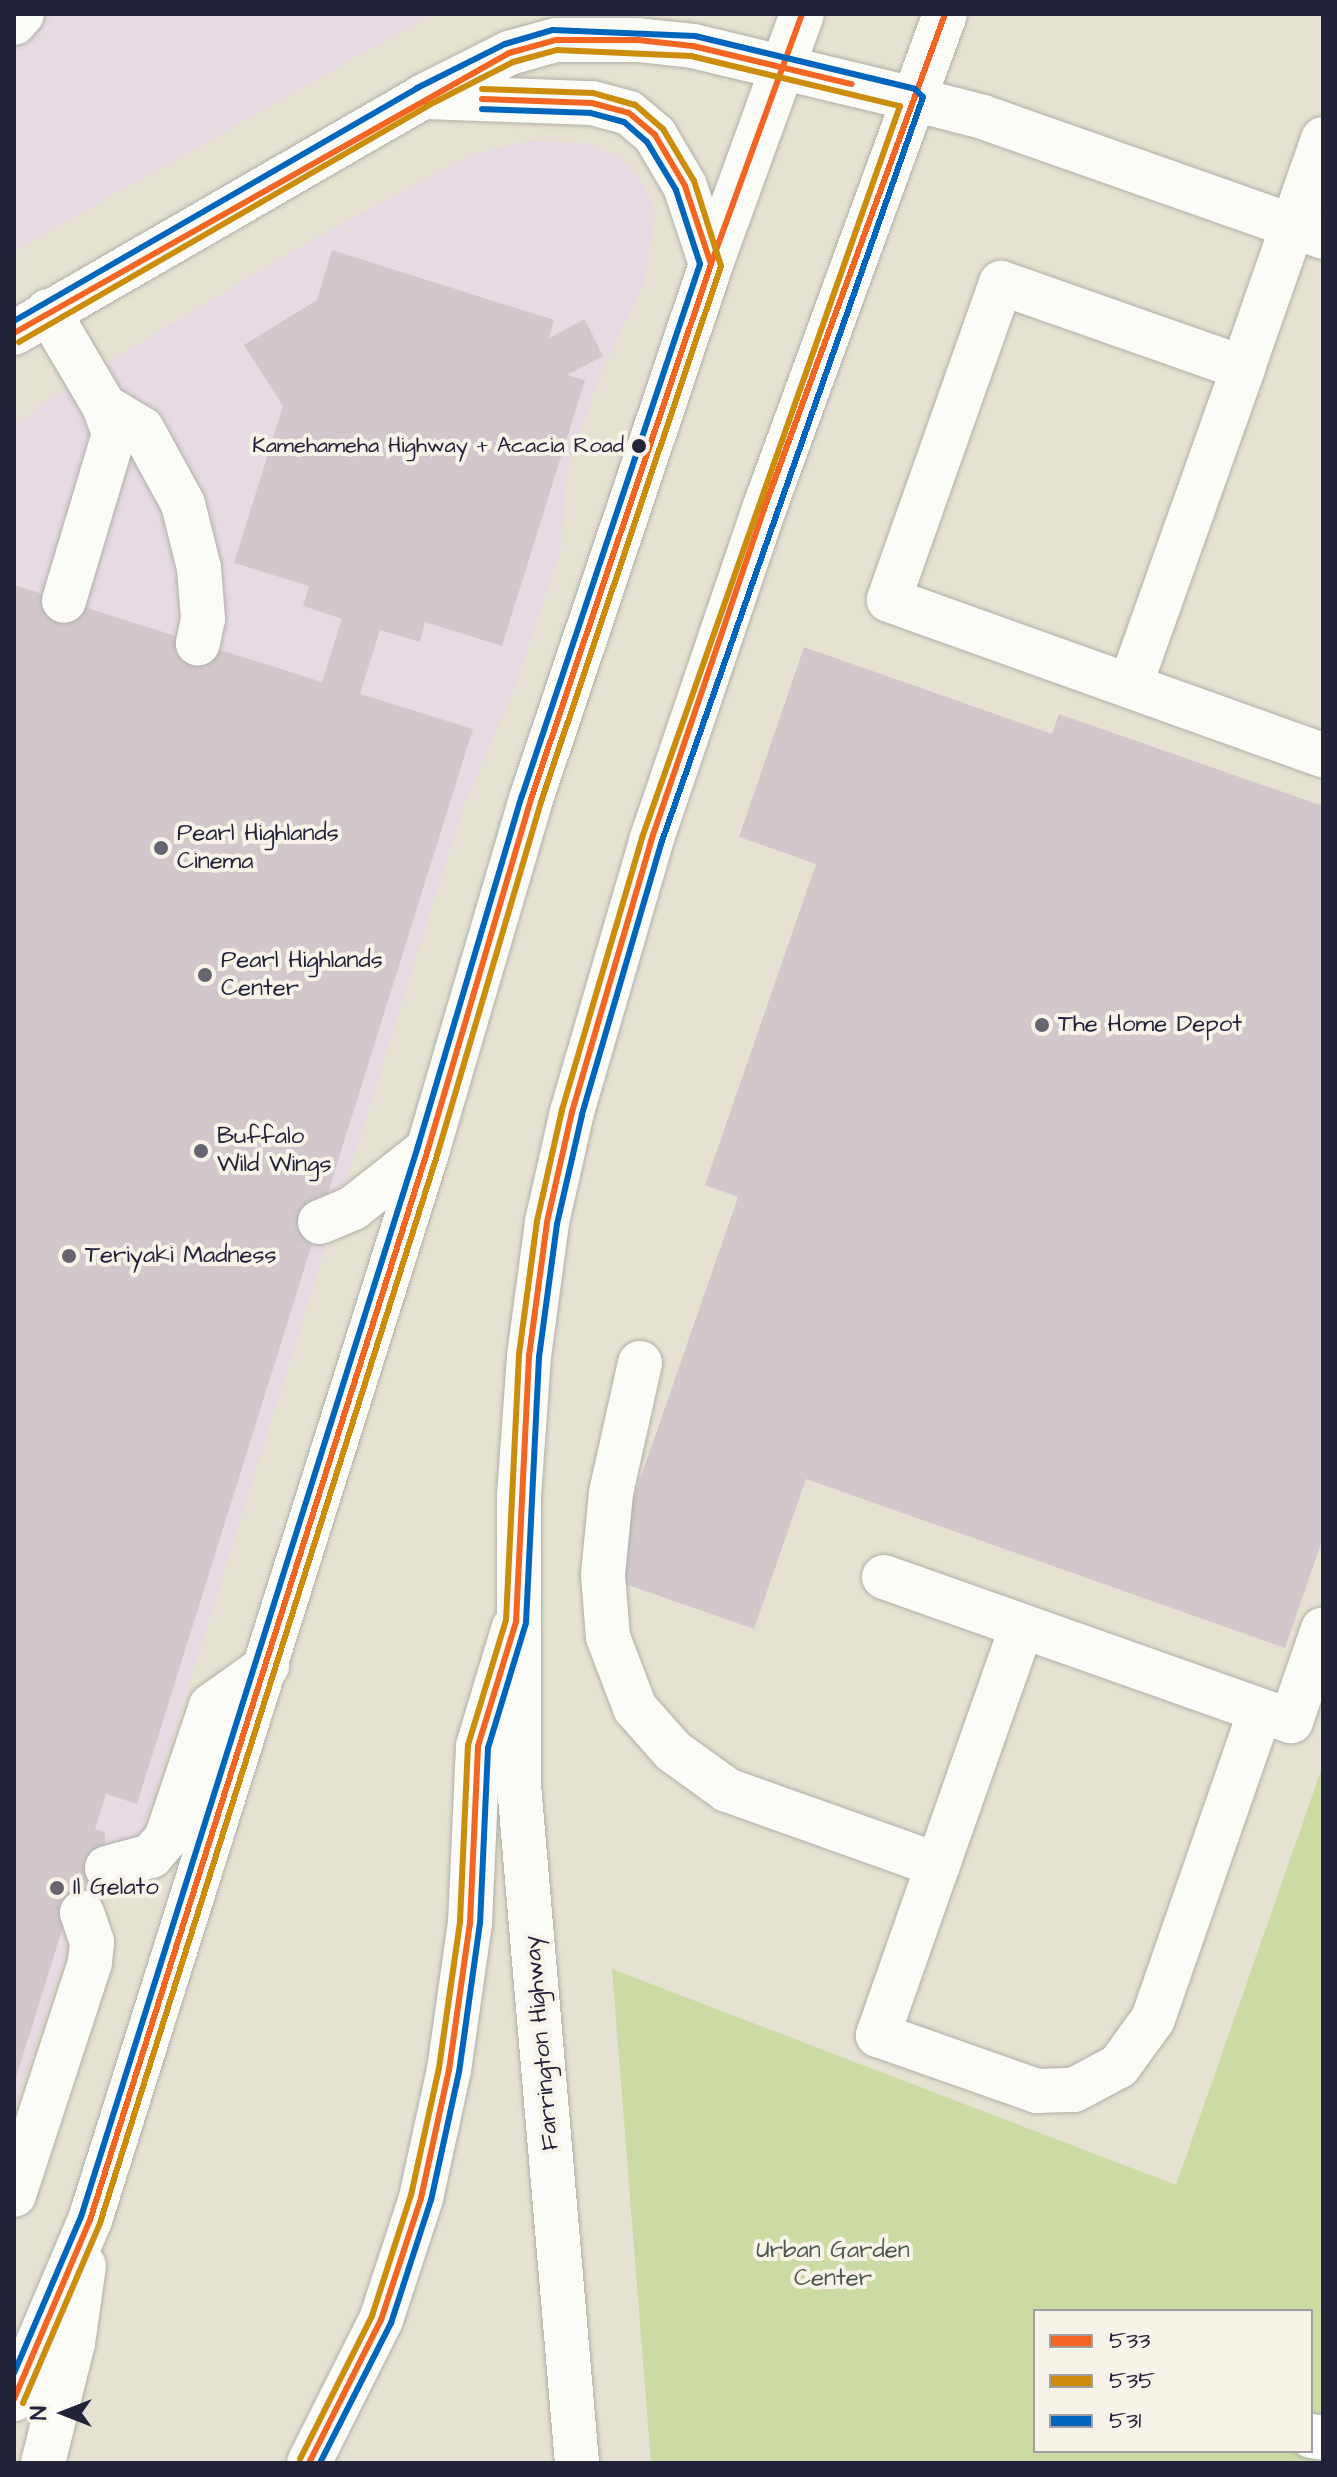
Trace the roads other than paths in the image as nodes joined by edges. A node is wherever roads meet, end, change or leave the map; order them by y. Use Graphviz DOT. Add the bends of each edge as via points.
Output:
graph roads {
  1 [pos="22,14"];
  2 [pos="802,14"];
  3 [pos="945,14"];
  4 [pos="14,23"];
  5 [pos="559,27"];
  6 [pos="782,68"];
  7 [pos="422,97"];
  8 [pos="913,99"];
  9 [pos="1323,139"];
  10 [pos="1308,232"];
  11 [pos="711,264"];
  12 [pos="31,322"];
  13 [pos="1243,368"];
  14 [pos="104,406"];
  15 [pos="64,601"];
  16 [pos="198,643"];
  17 [pos="1130,686"];
  18 [pos="1323,755"];
  19 [pos="428,1149"];
  20 [pos="320,1222"];
  21 [pos="640,1363"];
  22 [pos="884,1577"];
  23 [pos="516,1622"];
  24 [pos="1022,1626"];
  25 [pos="1323,1629"];
  26 [pos="267,1666"];
  27 [pos="1260,1711"];
  28 [pos="938,1865"];
  29 [pos="107,1868"];
  30 [pos="82,1913"];
  31 [pos="14,2195"];
  32 [pos="90,2220"];
  33 [pos="14,2399"];
  34 [pos="43,2463"];
  35 [pos="309,2463"];
  36 [pos="577,2463"];
  1 -- 4 [label="main road"];
  2 -- 6 [label="main road"];
  3 -- 8 [label="main road"];
  5 -- 6 [label="main road"];
  5 -- 7 [label="main road"];
  6 -- 8 [label="main road"];
  6 -- 11 [label="main road"];
  7 -- 11 [label="main road" via="592,103 629,113 655,135 685,186"];
  7 -- 12 [label="main road"];
  8 -- 10 [label="main road" via="983,117"];
  8 -- 23 [label="main road" via="774,480 651,841 572,1112 547,1222 529,1356"];
  9 -- 10 [label="main road"];
  10 -- 13 [label="main road"];
  11 -- 19 [label="main road" via="531,799"];
  12 -- 14 [label="main road"];
  13 -- 17 [label="main road"];
  13 -- 17 [label="main road" via="1001,283 996,297 889,600"];
  14 -- 15 [label="main road" via="114,434"];
  14 -- 16 [label="main road" via="142,429 183,504 199,568 203,619"];
  17 -- 18 [label="main road"];
  19 -- 20 [label="main road" via="353,1208"];
  19 -- 26 [label="main road"];
  21 -- 28 [label="main road" via="611,1493 603,1575 608,1637 635,1708 673,1751 727,1790"];
  22 -- 24 [label="main road"];
  23 -- 35 [label="main road" via="478,1746 470,1923 449,2070 421,2198 381,2320"];
  23 -- 36 [label="main road, Farrington Highway" via="519,1785"];
  24 -- 27 [label="main road"];
  24 -- 28 [label="main road"];
  25 -- 27 [label="main road" via="1291,1721"];
  26 -- 29 [label="main road" via="211,1706 166,1839 134,1865"];
  26 -- 32 [label="main road"];
  27 -- 28 [label="main road" via="1153,2019 1119,2066 1074,2090 1037,2091 878,2035"];
  30 -- 31 [label="main road" via="92,1942 90,1962"];
  32 -- 33 [label="main road"];
  32 -- 34 [label="main road" via="73,2343"];
}
